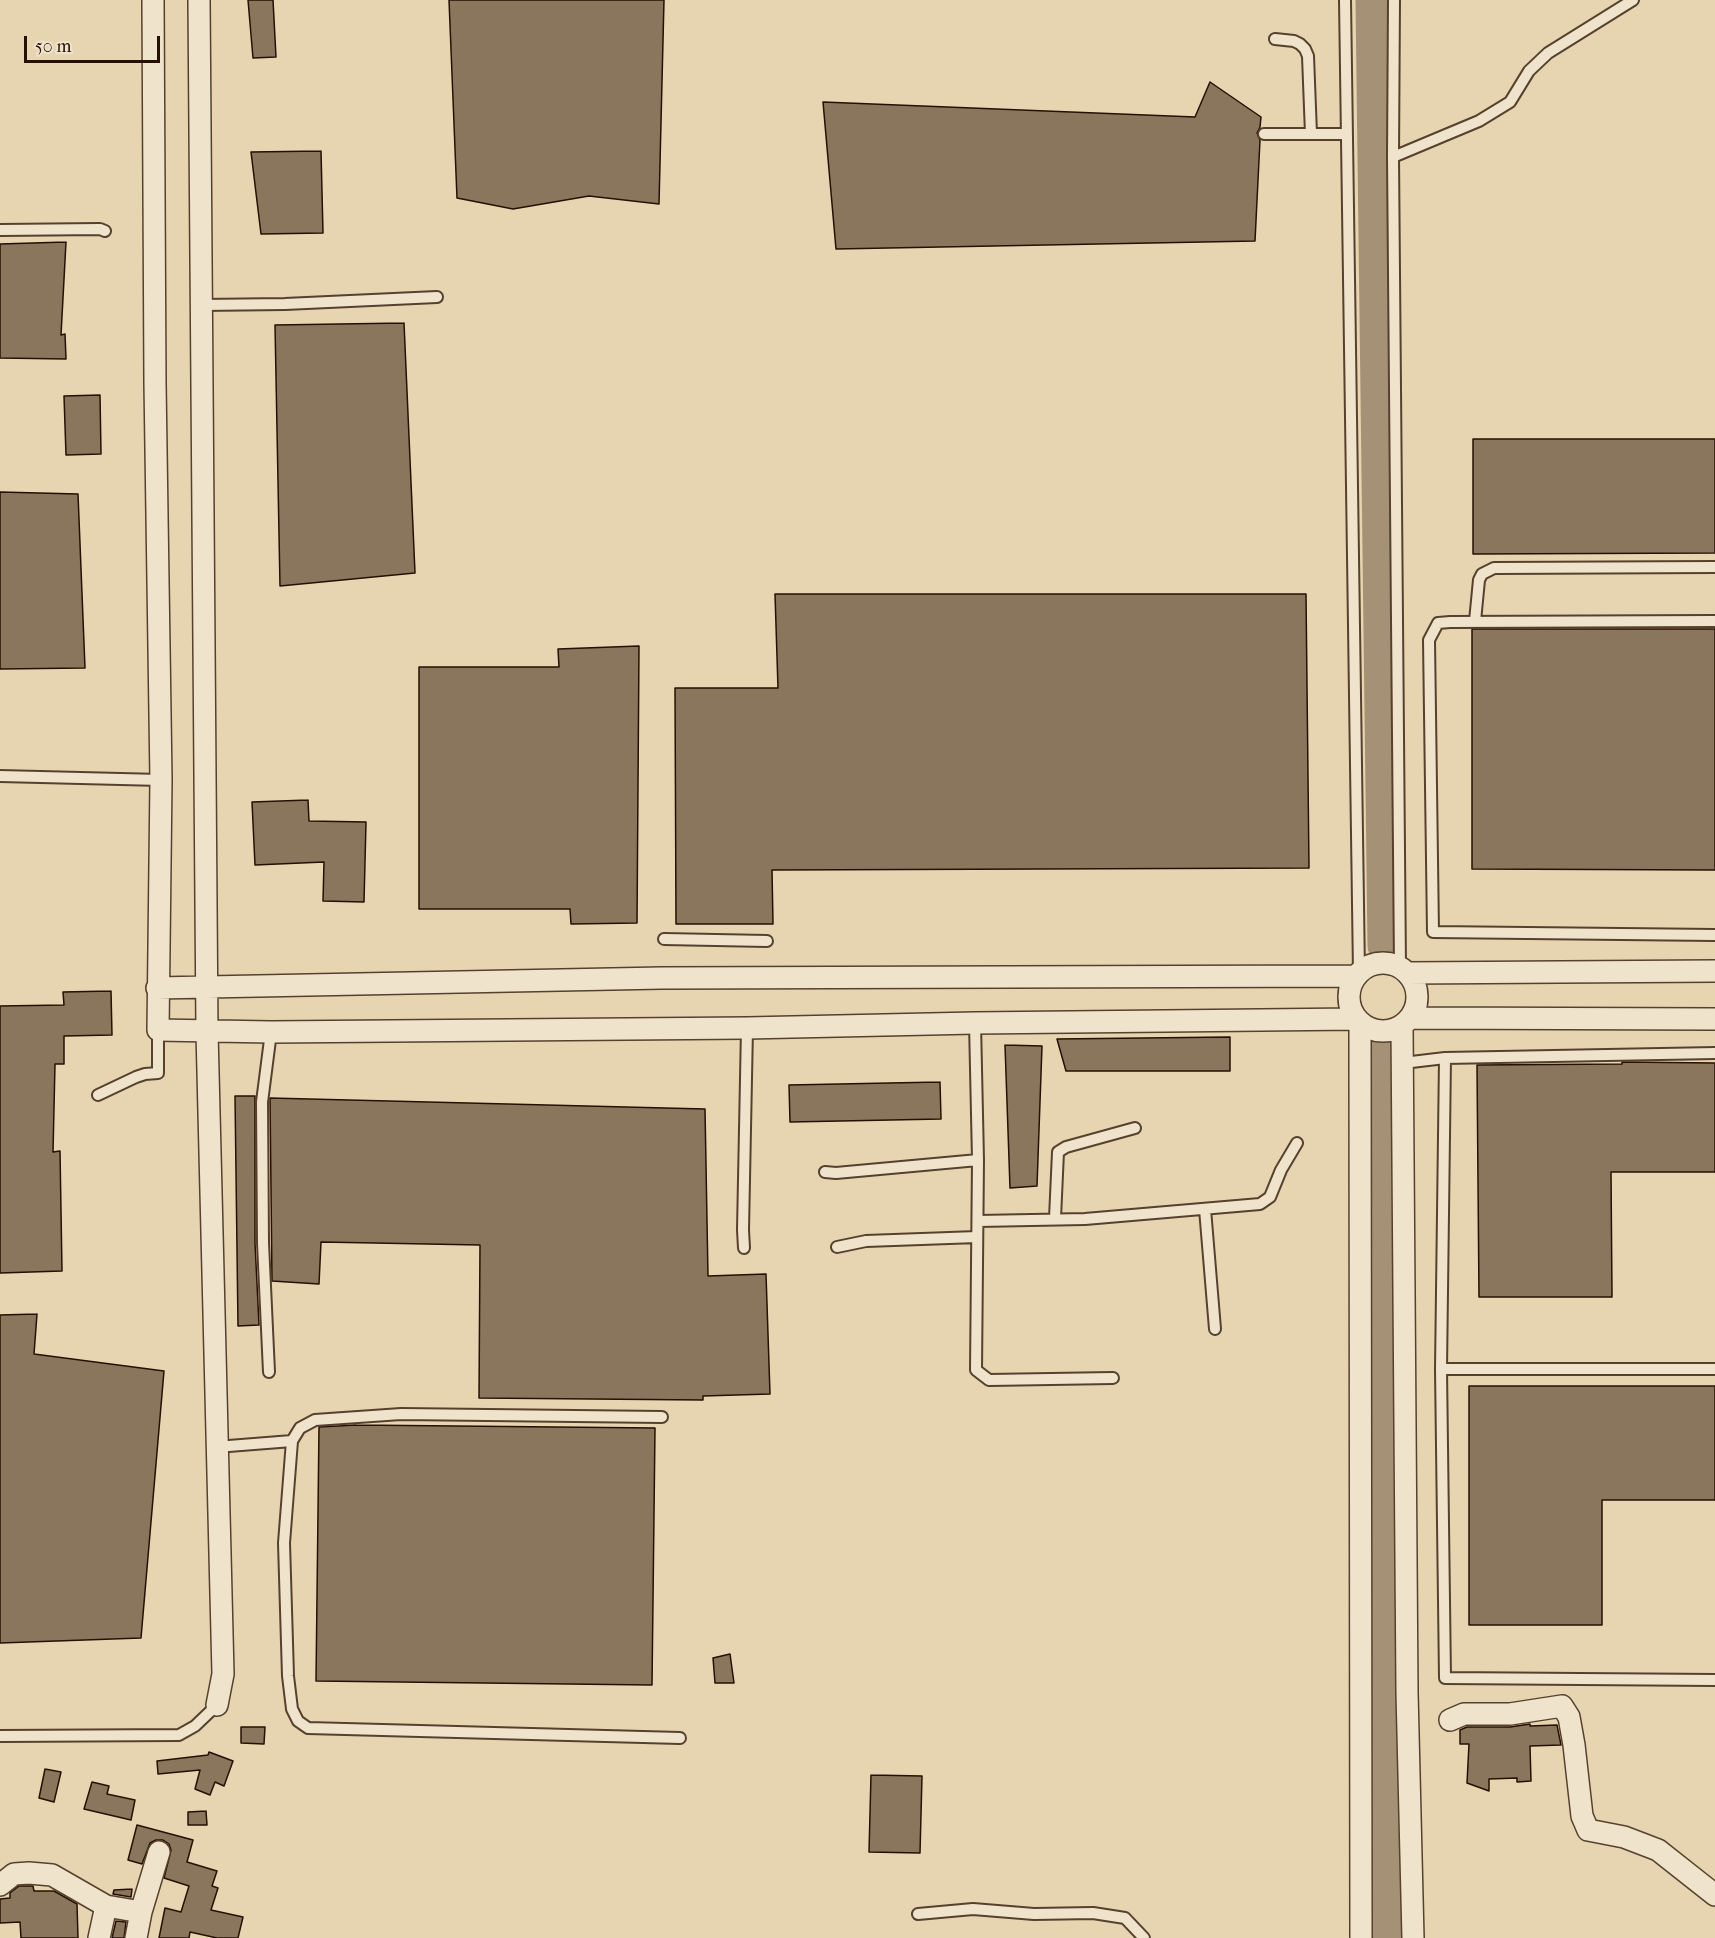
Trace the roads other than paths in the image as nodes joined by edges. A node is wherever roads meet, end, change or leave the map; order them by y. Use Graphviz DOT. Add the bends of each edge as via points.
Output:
graph roads {
  1 [pos="153,0"];
  2 [pos="199,0"];
  3 [pos="1345,0"];
  4 [pos="1394,0"];
  5 [pos="1633,0"];
  6 [pos="1275,39"];
  7 [pos="1264,134"];
  8 [pos="1311,134"];
  9 [pos="1347,134"];
  10 [pos="1393,157"];
  11 [pos="0,230"];
  12 [pos="105,231"];
  13 [pos="437,297"];
  14 [pos="201,304"];
  15 [pos="1715,567"];
  16 [pos="1474,621"];
  17 [pos="1715,621"];
  18 [pos="0,776"];
  19 [pos="161,780"];
  20 [pos="1715,935"];
  21 [pos="664,939"];
  22 [pos="767,941"];
  23 [pos="1404,970"];
  24 [pos="1715,971"];
  25 [pos="1358,974"];
  26 [pos="157,988"];
  27 [pos="207,988"];
  28 [pos="1715,1019"];
  29 [pos="1358,1021"];
  30 [pos="1406,1022"];
  31 [pos="975,1023"];
  32 [pos="747,1028"];
  33 [pos="158,1030"];
  34 [pos="207,1032"];
  35 [pos="272,1032"];
  36 [pos="1715,1053"];
  37 [pos="1445,1058"];
  38 [pos="1403,1062"];
  39 [pos="98,1095"];
  40 [pos="1135,1128"];
  41 [pos="1297,1143"];
  42 [pos="978,1160"];
  43 [pos="825,1172"];
  44 [pos="1205,1209"];
  45 [pos="1055,1218"];
  46 [pos="978,1221"];
  47 [pos="977,1237"];
  48 [pos="837,1247"];
  49 [pos="744,1248"];
  50 [pos="1215,1329"];
  51 [pos="1441,1369"];
  52 [pos="1715,1369"];
  53 [pos="269,1372"];
  54 [pos="1113,1378"];
  55 [pos="662,1417"];
  56 [pos="292,1441"];
  57 [pos="216,1447"];
  58 [pos="1715,1680"];
  59 [pos="217,1705"];
  60 [pos="1450,1720"];
  61 [pos="0,1736"];
  62 [pos="680,1738"];
  63 [pos="159,1852"];
  64 [pos="0,1885"];
  65 [pos="1715,1895"];
  66 [pos="106,1906"];
  67 [pos="141,1912"];
  68 [pos="918,1914"];
  69 [pos="99,1938"];
  70 [pos="136,1938"];
  71 [pos="1144,1938"];
  72 [pos="1361,1938"];
  73 [pos="1413,1938"];
  1 -- 19 [label="street"];
  2 -- 14 [label="street"];
  3 -- 9 [label="lane"];
  4 -- 10 [label="lane"];
  5 -- 10 [label="lane" via="1548,53 1529,71 1510,102 1479,121"];
  6 -- 8 [label="lane" via="1294,41 1308,56"];
  7 -- 8 [label="lane"];
  8 -- 9 [label="lane"];
  9 -- 25 [label="lane"];
  10 -- 23 [label="lane"];
  11 -- 12 [label="lane"];
  13 -- 14 [label="lane"];
  14 -- 27 [label="street"];
  15 -- 16 [label="lane" via="1494,568 1479,580"];
  16 -- 17 [label="lane"];
  16 -- 20 [label="lane" via="1438,623 1429,640 1433,932"];
  18 -- 19 [label="lane"];
  19 -- 26 [label="street"];
  21 -- 22 [label="lane"];
  23 -- 24 [label="street"];
  23 -- 25 [label="street" via="1383,963 1366,967"];
  23 -- 30 [label="street" via="1417,990 1415,1010"];
  25 -- 27 [label="street" via="662,978"];
  25 -- 29 [label="street" via="1348,993"];
  26 -- 27 [label="street"];
  26 -- 33 [label="street"];
  27 -- 34 [label="street"];
  28 -- 30 [label="street"];
  29 -- 30 [label="street" via="1376,1032 1394,1030"];
  29 -- 31 [label="street"];
  29 -- 72 [label="street"];
  30 -- 38 [label="street"];
  31 -- 32 [label="street"];
  31 -- 42 [label="lane"];
  32 -- 35 [label="street"];
  32 -- 49 [label="lane"];
  33 -- 34 [label="street"];
  33 -- 39 [label="lane" via="158,1074 136,1077"];
  34 -- 35 [label="street"];
  34 -- 57 [label="street"];
  35 -- 53 [label="lane" via="262,1102 262,1244"];
  36 -- 37 [label="lane"];
  37 -- 38 [label="lane"];
  37 -- 51 [label="lane"];
  38 -- 73 [label="street"];
  40 -- 45 [label="lane" via="1058,1152"];
  41 -- 44 [label="lane" via="1270,1197 1260,1204"];
  42 -- 43 [label="lane"];
  42 -- 46 [label="lane"];
  44 -- 45 [label="lane"];
  44 -- 50 [label="lane"];
  45 -- 46 [label="lane"];
  46 -- 47 [label="lane"];
  47 -- 48 [label="lane" via="866,1241"];
  47 -- 54 [label="lane" via="976,1370 989,1380"];
  51 -- 52 [label="lane"];
  51 -- 58 [label="lane" via="1445,1678"];
  55 -- 56 [label="lane" via="401,1414 315,1420 300,1428"];
  56 -- 57 [label="lane"];
  56 -- 62 [label="lane" via="284,1543 288,1676 292,1709 298,1721 308,1728"];
  57 -- 59 [label="street" via="223,1674"];
  59 -- 61 [label="lane" via="179,1735"];
  60 -- 65 [label="street" via="1464,1714 1510,1714 1562,1706 1569,1717 1582,1816 1588,1830 1658,1850"];
  63 -- 67 [label="street"];
  64 -- 66 [label="street" via="14,1874 52,1875"];
  66 -- 67 [label="street"];
  66 -- 69 [label="street"];
  67 -- 70 [label="street"];
  68 -- 71 [label="lane" via="973,1909 1092,1913 1125,1918"];
}
